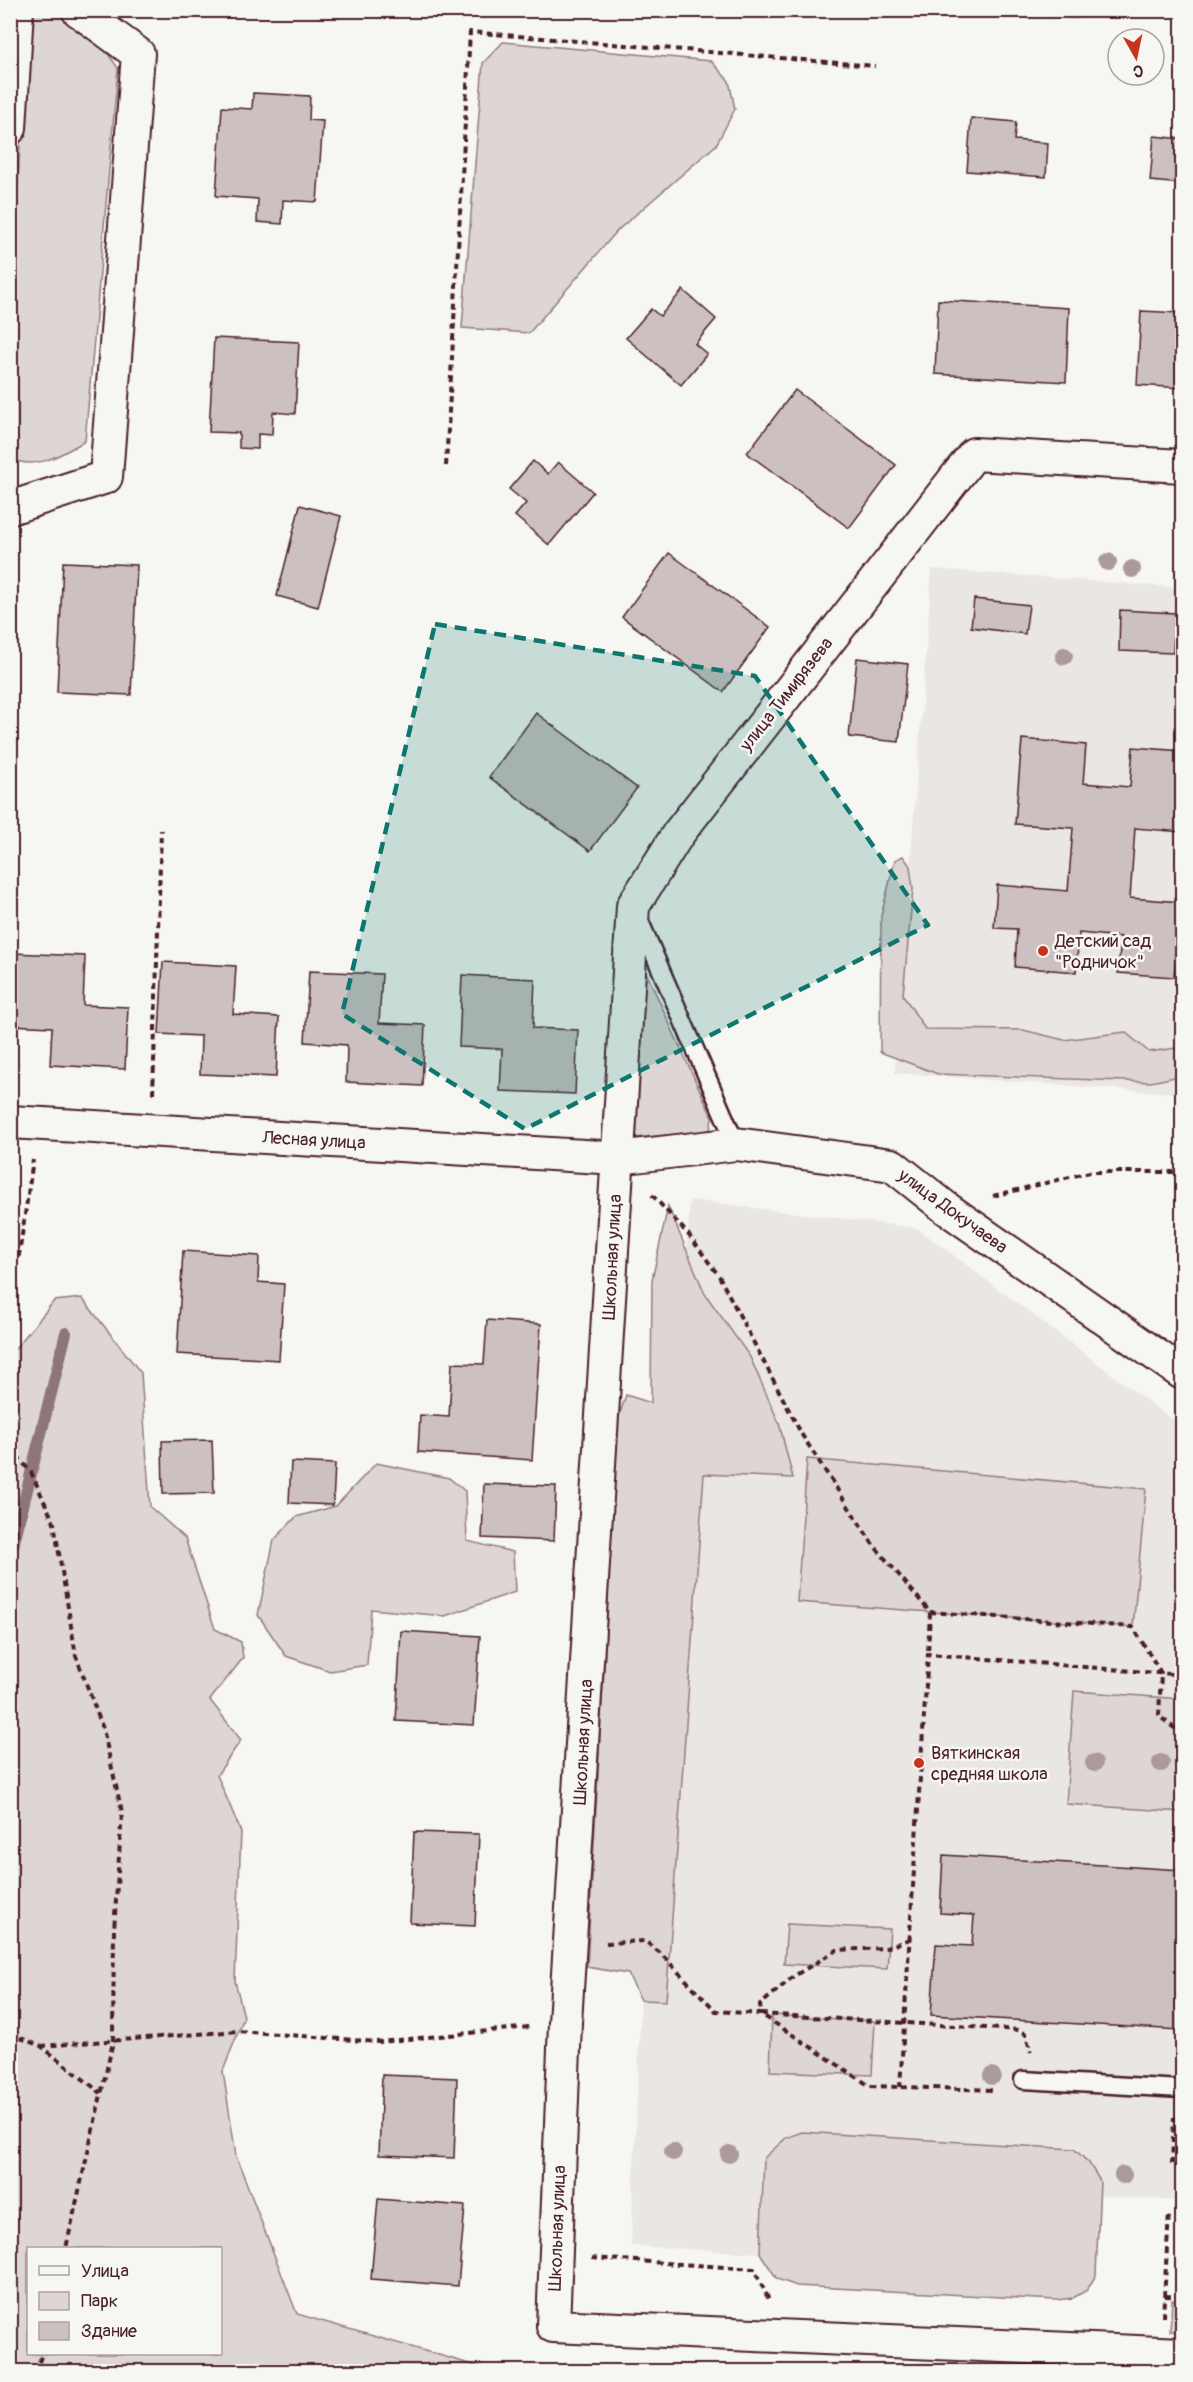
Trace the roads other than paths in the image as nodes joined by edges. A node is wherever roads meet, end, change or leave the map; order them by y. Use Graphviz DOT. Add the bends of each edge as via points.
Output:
graph roads {
  1 [pos="17,10"];
  2 [pos="78,10"];
  3 [pos="10,128"];
  4 [pos="1182,466"];
  5 [pos="10,508"];
  6 [pos="633,906"];
  7 [pos="24,1123"];
  8 [pos="736,1144"];
  9 [pos="618,1158"];
  10 [pos="1182,1373"];
  11 [pos="1030,2080"];
  12 [pos="1182,2089"];
  13 [pos="1172,2353"];
  1 -- 3 [label="street"];
  2 -- 5 [label="street" via="138,54 106,477"];
  4 -- 6 [label="street, улица Тимирязева" via="974,454 678,834"];
  6 -- 8 [label="lane"];
  6 -- 9 [label="street, улица Тимирязева"];
  7 -- 9 [label="street, Лесная улица"];
  8 -- 9 [label="street, улица Докучаева"];
  8 -- 10 [label="street, улица Докучаева" via="892,1165 946,1208"];
  9 -- 13 [label="street, Школьная улица" via="565,2023 553,2326"];
  11 -- 12 [label="lane"];
}
